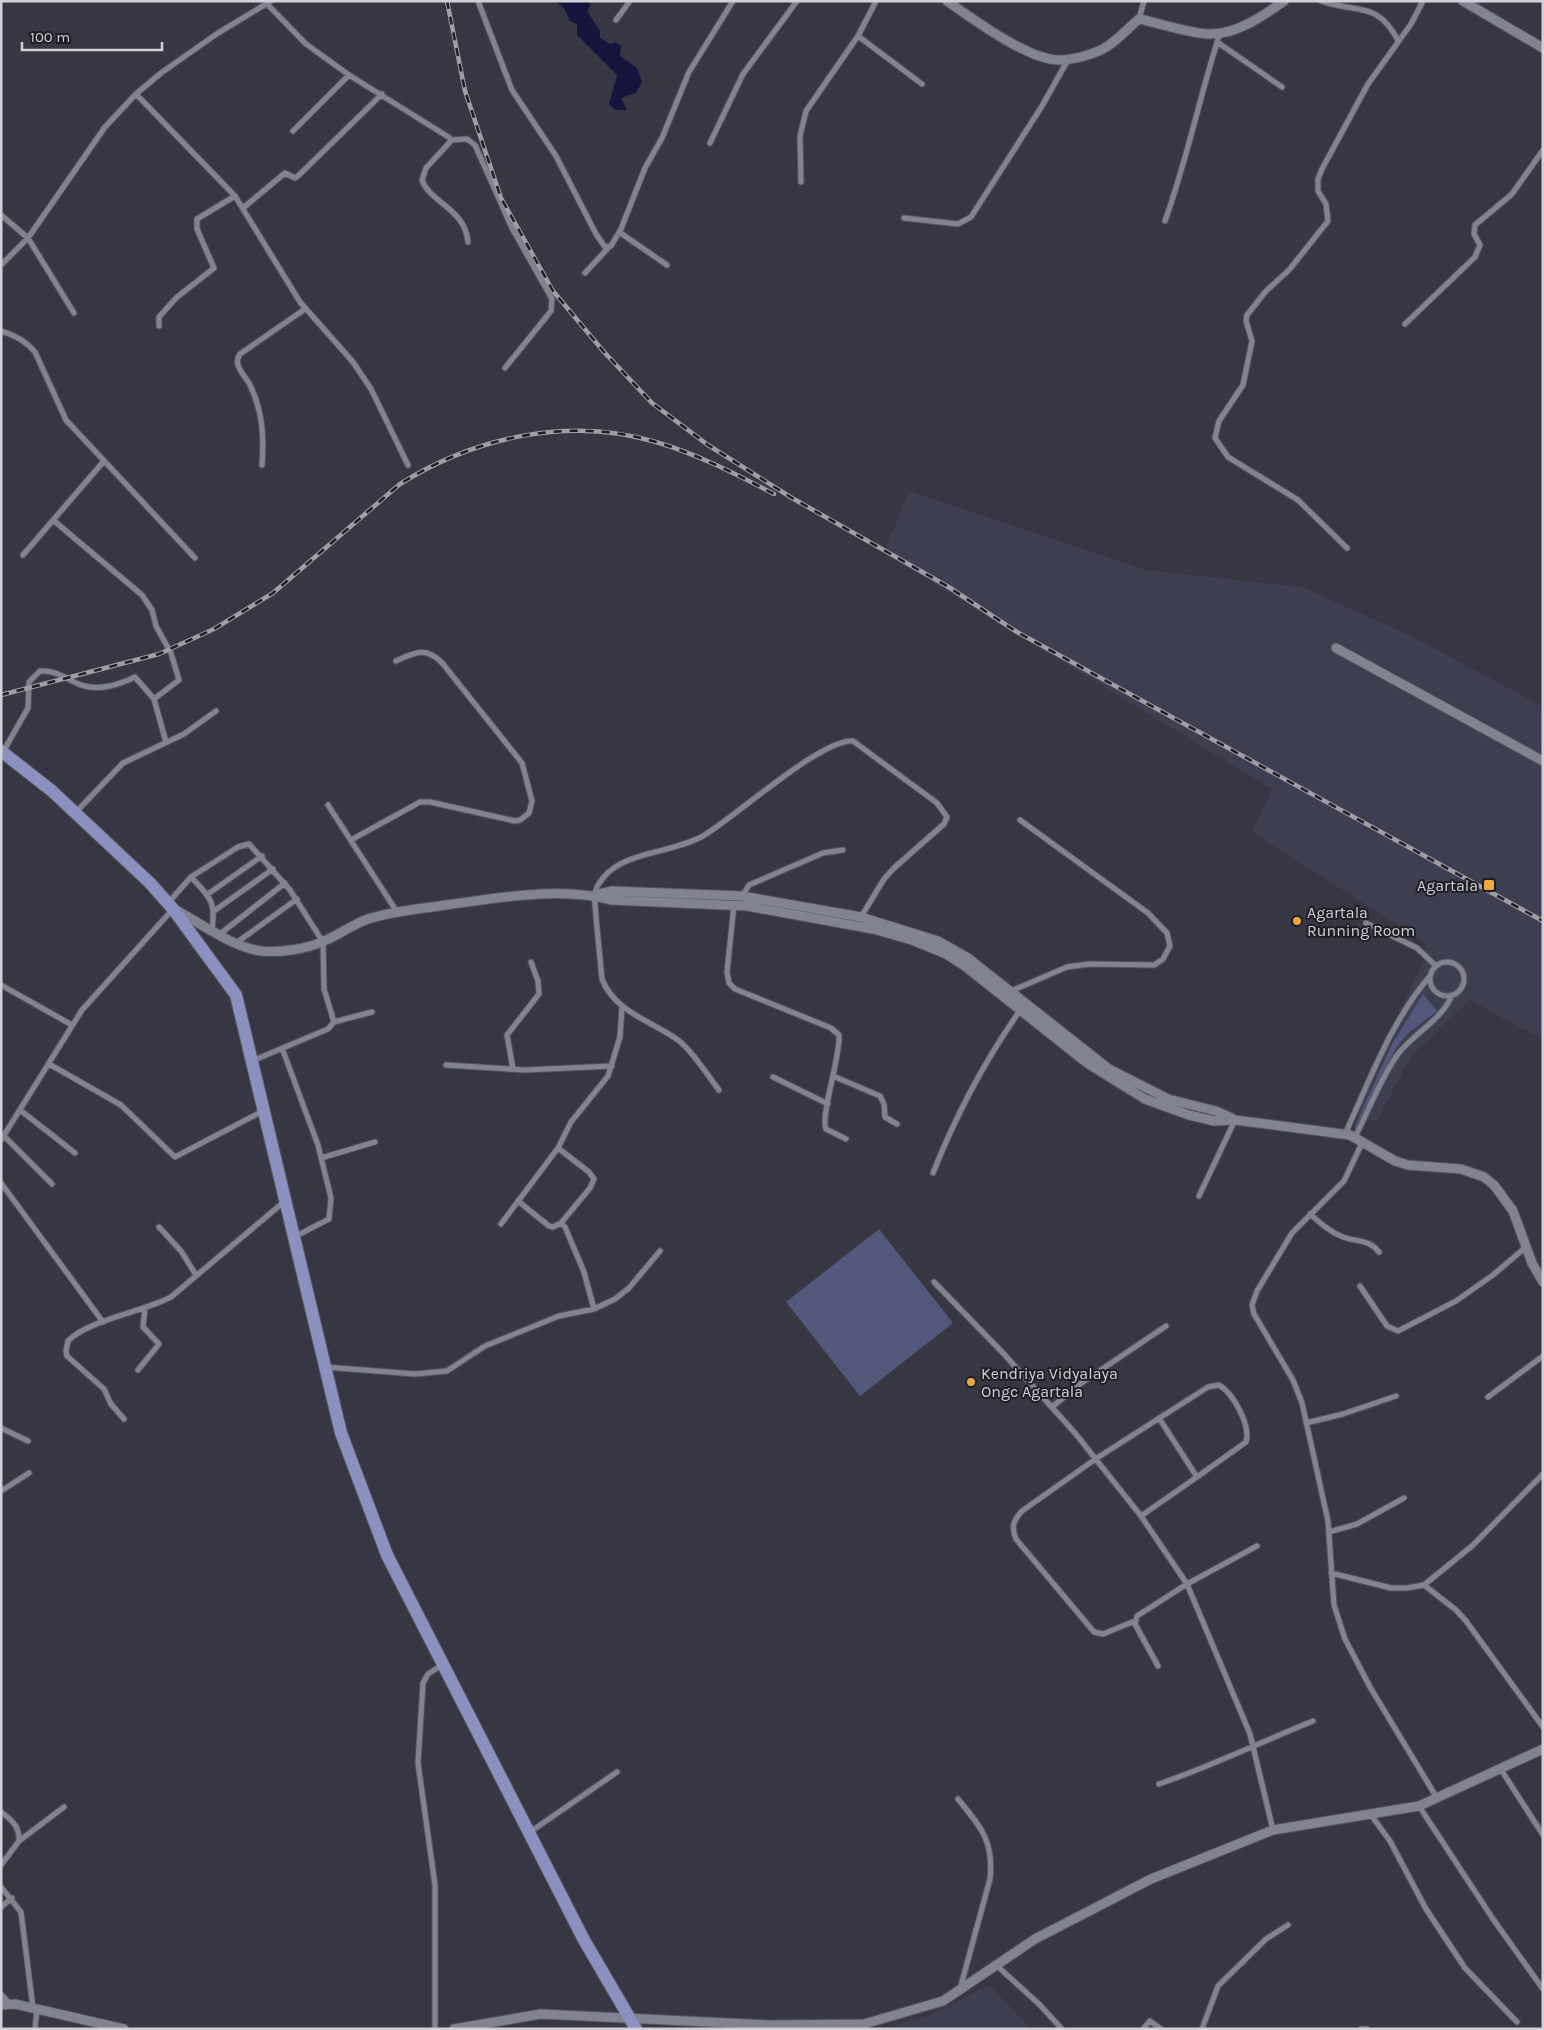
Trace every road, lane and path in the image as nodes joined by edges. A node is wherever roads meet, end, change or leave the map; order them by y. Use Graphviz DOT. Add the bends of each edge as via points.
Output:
graph roads {
  1 [pos="478,1"];
  2 [pos="630,1"];
  3 [pos="733,1"];
  4 [pos="797,1"];
  5 [pos="876,1"];
  6 [pos="947,1"];
  7 [pos="1144,1"];
  8 [pos="1284,1"];
  9 [pos="1321,1"];
  10 [pos="1423,1"];
  11 [pos="1463,1"];
  12 [pos="270,3"];
  13 [pos="1139,19"];
  14 [pos="616,20"];
  15 [pos="858,36"];
  16 [pos="1219,37"];
  17 [pos="1398,40"];
  18 [pos="1543,48"];
  19 [pos="1069,58"];
  20 [pos="349,75"];
  21 [pos="922,84"];
  22 [pos="1282,87"];
  23 [pos="136,94"];
  24 [pos="382,94"];
  25 [pos="293,131"];
  26 [pos="450,140"];
  27 [pos="710,143"];
  28 [pos="1543,150"];
  29 [pos="802,182"];
  30 [pos="235,196"];
  31 [pos="243,208"];
  32 [pos="1,215"];
  33 [pos="904,218"];
  34 [pos="1165,221"];
  35 [pos="619,232"];
  36 [pos="28,238"];
  37 [pos="468,242"];
  38 [pos="609,247"];
  39 [pos="1,265"];
  40 [pos="667,265"];
  41 [pos="585,273"];
  42 [pos="305,309"];
  43 [pos="74,313"];
  44 [pos="1404,324"];
  45 [pos="159,326"];
  46 [pos="1,331"];
  47 [pos="505,368"];
  48 [pos="104,461"];
  49 [pos="262,465"];
  50 [pos="408,465"];
  51 [pos="53,520"];
  52 [pos="1347,548"];
  53 [pos="23,555"];
  54 [pos="195,558"];
  55 [pos="1336,648"];
  56 [pos="396,661"];
  57 [pos="154,699"];
  58 [pos="216,711"];
  59 [pos="166,742"];
  60 [pos="2,751"];
  61 [pos="1543,762"];
  62 [pos="328,805"];
  63 [pos="75,812"];
  64 [pos="1020,820"];
  65 [pos="351,840"];
  66 [pos="843,850"];
  67 [pos="262,856"];
  68 [pos="273,869"];
  69 [pos="192,877"];
  70 [pos="284,883"];
  71 [pos="208,894"];
  72 [pos="594,895"];
  73 [pos="296,899"];
  74 [pos="746,899"];
  75 [pos="734,905"];
  76 [pos="171,906"];
  77 [pos="214,910"];
  78 [pos="396,912"];
  79 [pos="861,917"];
  80 [pos="1366,923"];
  81 [pos="874,925"];
  82 [pos="216,932"];
  83 [pos="323,942"];
  84 [pos="236,943"];
  85 [pos="531,962"];
  86 [pos="1436,966"];
  87 [pos="1430,976"];
  88 [pos="1,985"];
  89 [pos="1010,992"];
  90 [pos="1452,995"];
  91 [pos="622,1006"];
  92 [pos="1022,1007"];
  93 [pos="372,1012"];
  94 [pos="334,1022"];
  95 [pos="72,1025"];
  96 [pos="282,1048"];
  97 [pos="252,1061"];
  98 [pos="49,1064"];
  99 [pos="446,1065"];
  100 [pos="612,1066"];
  101 [pos="513,1069"];
  102 [pos="833,1076"];
  103 [pos="773,1077"];
  104 [pos="719,1090"];
  105 [pos="828,1104"];
  106 [pos="20,1110"];
  107 [pos="264,1111"];
  108 [pos="1235,1120"];
  109 [pos="898,1124"];
  110 [pos="1345,1134"];
  111 [pos="3,1138"];
  112 [pos="846,1139"];
  113 [pos="1359,1139"];
  114 [pos="376,1142"];
  115 [pos="558,1148"];
  116 [pos="75,1153"];
  117 [pos="321,1158"];
  118 [pos="932,1173"];
  119 [pos="1,1182"];
  120 [pos="52,1184"];
  121 [pos="1199,1196"];
  122 [pos="285,1201"];
  123 [pos="518,1201"];
  124 [pos="1310,1214"];
  125 [pos="561,1223"];
  126 [pos="501,1224"];
  127 [pos="159,1227"];
  128 [pos="294,1237"];
  129 [pos="1526,1247"];
  130 [pos="660,1251"];
  131 [pos="1379,1252"];
  132 [pos="196,1275"];
  133 [pos="934,1282"];
  134 [pos="1543,1282"];
  135 [pos="1360,1286"];
  136 [pos="145,1308"];
  137 [pos="594,1309"];
  138 [pos="103,1322"];
  139 [pos="1166,1326"];
  140 [pos="1543,1356"];
  141 [pos="325,1367"];
  142 [pos="138,1370"];
  143 [pos="1396,1396"];
  144 [pos="1488,1397"];
  145 [pos="1052,1407"];
  146 [pos="1159,1418"];
  147 [pos="124,1419"];
  148 [pos="1306,1423"];
  149 [pos="1,1428"];
  150 [pos="28,1441"];
  151 [pos="1097,1458"];
  152 [pos="29,1473"];
  153 [pos="1543,1474"];
  154 [pos="1197,1477"];
  155 [pos="1,1491"];
  156 [pos="1404,1498"];
  157 [pos="1141,1516"];
  158 [pos="1329,1532"];
  159 [pos="1256,1546"];
  160 [pos="1332,1572"];
  161 [pos="1187,1584"];
  162 [pos="1424,1585"];
  163 [pos="1135,1621"];
  164 [pos="443,1665"];
  165 [pos="1158,1666"];
  166 [pos="1313,1721"];
  167 [pos="1543,1727"];
  168 [pos="1253,1745"];
  169 [pos="1543,1749"];
  170 [pos="1500,1768"];
  171 [pos="617,1772"];
  172 [pos="1159,1784"];
  173 [pos="1437,1798"];
  174 [pos="958,1799"];
  175 [pos="1419,1806"];
  176 [pos="64,1807"];
  177 [pos="1,1812"];
  178 [pos="1371,1815"];
  179 [pos="1273,1830"];
  180 [pos="529,1833"];
  181 [pos="1543,1835"];
  182 [pos="19,1841"];
  183 [pos="1,1865"];
  184 [pos="1,1887"];
  185 [pos="12,1898"];
  186 [pos="1,1907"];
  187 [pos="1288,1925"];
  188 [pos="996,1965"];
  189 [pos="1543,1989"];
  190 [pos="960,1990"];
  191 [pos="1,1994"];
  192 [pos="6,2005"];
  193 [pos="35,2009"];
  194 [pos="629,2017"];
  195 [pos="1517,2022"];
  196 [pos="492,2025"];
  197 [pos="35,2029"];
  198 [pos="124,2029"];
  199 [pos="435,2029"];
  200 [pos="454,2029"];
  201 [pos="636,2029"];
  202 [pos="1062,2029"];
  203 [pos="1143,2029"];
  204 [pos="1161,2029"];
  205 [pos="1202,2029"];
  206 [pos="1361,2029"];
  207 [pos="1367,2029"];
  1 -- 38 [label="street" via="512,90 556,156 603,245"];
  2 -- 14 [label="street"];
  3 -- 35 [label="street" via="688,72"];
  4 -- 27 [label="street" via="743,74"];
  5 -- 15 [label="street"];
  6 -- 19 [label="street" via="991,31 1038,56 1058,60"];
  7 -- 13 [label="street"];
  8 -- 16 [label="street" via="1259,18"];
  9 -- 17 [label="street" via="1368,8 1390,24"];
  10 -- 17 [label="street"];
  11 -- 18 [label="street"];
  12 -- 20 [label="street" via="306,44"];
  12 -- 23 [label="street" via="218,33"];
  13 -- 16 [label="street"];
  13 -- 19 [label="street" via="1105,48"];
  15 -- 21 [label="street"];
  15 -- 29 [label="street" via="806,111 800,136"];
  16 -- 22 [label="street"];
  16 -- 34 [label="street" via="1186,159"];
  17 -- 52 [label="street" via="1368,84 1318,179 1318,191 1328,222 1247,315 1252,341 1243,385 1215,430 1215,438 1228,458 1298,500"];
  19 -- 33 [label="street" via="972,217 958,224"];
  20 -- 24 [label="street"];
  20 -- 25 [label="street"];
  23 -- 30 [label="street"];
  23 -- 36 [label="street" via="105,127"];
  24 -- 26 [label="street"];
  24 -- 31 [label="street" via="298,176 295,178 285,173"];
  26 -- 37 [label="street" via="426,168 422,180 460,220"];
  26 -- 47 [label="street" via="467,138 475,146 512,228 552,299 551,311"];
  28 -- 44 [label="street" via="1512,194 1475,225 1474,234 1480,245 1475,256"];
  30 -- 31 [label="street"];
  30 -- 45 [label="street" via="196,219 197,229 214,268 171,302 160,314"];
  31 -- 42 [label="street"];
  32 -- 36 [label="street"];
  35 -- 38 [label="street"];
  35 -- 40 [label="street"];
  36 -- 39 [label="street"];
  36 -- 43 [label="street"];
  38 -- 41 [label="street"];
  42 -- 49 [label="street" via="237,359 262,420"];
  42 -- 50 [label="street" via="353,362 371,389"];
  46 -- 48 [label="street" via="14,334 35,352 66,420"];
  48 -- 51 [label="street"];
  48 -- 54 [label="street"];
  51 -- 53 [label="street"];
  51 -- 57 [label="street" via="142,595 149,606 171,653 179,680"];
  55 -- 61 [label="street"];
  56 -- 65 [label="street" via="422,651 443,664 522,762 530,789 530,807 524,818 515,821 420,802"];
  57 -- 59 [label="street"];
  57 -- 60 [label="street" via="135,677 109,687 94,687 50,670 40,671 29,682 28,708"];
  58 -- 59 [label="street"];
  59 -- 63 [label="street" via="120,766"];
  60 -- 63 [label="main road"];
  62 -- 65 [label="street"];
  63 -- 76 [label="main road"];
  64 -- 89 [label="street" via="1148,913 1167,933 1170,946 1164,959 1154,964 1067,967"];
  65 -- 78 [label="street"];
  66 -- 74 [label="street" via="823,854 749,885"];
  67 -- 68 [label="street"];
  67 -- 69 [label="street" via="252,845 245,844"];
  67 -- 71 [label="street"];
  68 -- 70 [label="street"];
  68 -- 77 [label="street"];
  69 -- 71 [label="street"];
  69 -- 76 [label="street"];
  70 -- 73 [label="street"];
  70 -- 82 [label="street"];
  71 -- 77 [label="street"];
  72 -- 74 [label="street" via="612,891"];
  72 -- 75 [label="street" via="611,900"];
  72 -- 78 [label="street" via="525,895"];
  72 -- 79 [label="street" via="603,877 614,867 702,836 793,770 846,740 863,747 915,786 937,803 947,817 944,824 884,879"];
  72 -- 91 [label="street" via="602,979 611,997"];
  73 -- 83 [label="street"];
  73 -- 84 [label="street"];
  74 -- 75 [label="street"];
  74 -- 79 [label="street"];
  74 -- 81 [label="street"];
  75 -- 102 [label="street" via="728,983 735,989 835,1031 839,1040"];
  76 -- 82 [label="street"];
  76 -- 95 [label="street"];
  76 -- 97 [label="main road" via="236,995"];
  77 -- 82 [label="street"];
  78 -- 83 [label="street" via="366,920"];
  79 -- 81 [label="street"];
  80 -- 86 [label="street" via="1417,948"];
  81 -- 89 [label="street" via="950,946"];
  81 -- 92 [label="street" via="952,957"];
  82 -- 84 [label="street"];
  83 -- 84 [label="street" via="273,951 260,951"];
  83 -- 94 [label="street" via="324,989"];
  85 -- 101 [label="street" via="539,994 507,1035"];
  86 -- 87 [label="street"];
  86 -- 90 [label="street" via="1446,962 1463,973 1463,984"];
  87 -- 90 [label="street" via="1436,992"];
  87 -- 110 [label="street" via="1401,1016"];
  88 -- 95 [label="street"];
  89 -- 92 [label="street"];
  90 -- 113 [label="street" via="1446,1007 1398,1054"];
  91 -- 100 [label="street" via="620,1037"];
  91 -- 104 [label="street" via="680,1041"];
  92 -- 108 [label="street" via="1093,1067 1145,1099 1189,1115"];
  92 -- 118 [label="street" via="958,1112"];
  93 -- 94 [label="street"];
  94 -- 96 [label="street" via="328,1028"];
  95 -- 98 [label="street"];
  96 -- 97 [label="street"];
  96 -- 117 [label="street"];
  97 -- 107 [label="main road"];
  98 -- 106 [label="street"];
  98 -- 107 [label="street" via="121,1105 175,1157"];
  99 -- 101 [label="street"];
  100 -- 101 [label="street"];
  100 -- 115 [label="street" via="603,1084 570,1122"];
  102 -- 105 [label="street"];
  102 -- 109 [label="street" via="880,1096 885,1117"];
  103 -- 105 [label="street"];
  105 -- 112 [label="street" via="823,1122 826,1129"];
  106 -- 111 [label="street"];
  106 -- 116 [label="street"];
  107 -- 122 [label="main road"];
  108 -- 110 [label="street"];
  108 -- 121 [label="street"];
  110 -- 113 [label="street"];
  111 -- 120 [label="street"];
  113 -- 124 [label="street" via="1344,1181"];
  113 -- 129 [label="street" via="1408,1165 1461,1169 1484,1177 1504,1198 1520,1226"];
  114 -- 117 [label="street"];
  115 -- 123 [label="street"];
  115 -- 125 [label="street" via="594,1179"];
  117 -- 128 [label="street" via="331,1198 330,1218"];
  119 -- 138 [label="street"];
  122 -- 128 [label="main road"];
  122 -- 132 [label="street"];
  123 -- 125 [label="street" via="550,1226"];
  123 -- 126 [label="street"];
  124 -- 131 [label="street" via="1331,1231 1368,1242"];
  124 -- 148 [label="street" via="1292,1232 1252,1305 1292,1380"];
  125 -- 137 [label="street" via="580,1260"];
  127 -- 132 [label="street" via="181,1251"];
  128 -- 141 [label="main road"];
  129 -- 134 [label="street"];
  129 -- 135 [label="street" via="1494,1275 1456,1301 1398,1331 1387,1326"];
  130 -- 137 [label="street" via="629,1288"];
  132 -- 136 [label="street" via="170,1296"];
  133 -- 145 [label="street"];
  136 -- 138 [label="street"];
  136 -- 142 [label="street" via="142,1325 159,1344"];
  137 -- 141 [label="street" via="559,1316 485,1346 438,1374"];
  138 -- 147 [label="street" via="71,1338 66,1350 68,1356 104,1389"];
  139 -- 145 [label="street" via="1088,1378"];
  140 -- 144 [label="street"];
  141 -- 164 [label="main road" via="340,1433 387,1555"];
  143 -- 148 [label="street"];
  145 -- 151 [label="street"];
  146 -- 151 [label="street"];
  146 -- 154 [label="street"];
  146 -- 154 [label="street" via="1213,1385 1219,1385 1229,1393 1248,1437 1246,1442"];
  148 -- 158 [label="street"];
  149 -- 150 [label="street"];
  151 -- 157 [label="street"];
  151 -- 163 [label="street" via="1022,1511 1013,1523 1012,1531 1094,1632 1103,1634"];
  152 -- 155 [label="street"];
  153 -- 162 [label="street" via="1472,1546"];
  154 -- 157 [label="street"];
  156 -- 158 [label="street" via="1357,1524"];
  157 -- 161 [label="street"];
  158 -- 160 [label="street"];
  159 -- 161 [label="street"];
  160 -- 162 [label="street" via="1391,1588"];
  160 -- 173 [label="street" via="1334,1605 1345,1639"];
  161 -- 163 [label="street" via="1137,1616"];
  161 -- 168 [label="street"];
  162 -- 167 [label="street" via="1466,1621"];
  163 -- 165 [label="street"];
  164 -- 180 [label="main road"];
  164 -- 199 [label="street" via="428,1674 423,1683 418,1763 435,1886"];
  166 -- 168 [label="street"];
  168 -- 172 [label="street" via="1206,1768"];
  168 -- 179 [label="street"];
  169 -- 170 [label="street"];
  170 -- 173 [label="street"];
  170 -- 181 [label="street"];
  171 -- 180 [label="street"];
  173 -- 175 [label="street"];
  174 -- 190 [label="street" via="979,1824 991,1850 990,1879"];
  175 -- 178 [label="street"];
  175 -- 189 [label="street"];
  176 -- 182 [label="street"];
  177 -- 182 [label="street" via="16,1825 20,1832"];
  178 -- 179 [label="street"];
  178 -- 195 [label="street" via="1390,1841 1426,1909 1465,1968"];
  179 -- 188 [label="street" via="1151,1879 1035,1939"];
  180 -- 194 [label="main road" via="584,1940"];
  182 -- 183 [label="street"];
  184 -- 185 [label="street"];
  185 -- 186 [label="street"];
  185 -- 193 [label="street" via="24,1923"];
  187 -- 205 [label="street" via="1266,1939 1218,1986"];
  188 -- 190 [label="street"];
  188 -- 202 [label="street"];
  190 -- 194 [label="street" via="943,2001 864,2024 769,2025"];
  191 -- 192 [label="street"];
  192 -- 193 [label="street"];
  193 -- 197 [label="street"];
  193 -- 198 [label="street"];
  194 -- 196 [label="street" via="541,2014"];
  194 -- 201 [label="main road"];
  196 -- 200 [label="street"];
  203 -- 204 [label="street" via="1150,2021"];
  206 -- 207 [label="street"];
}
